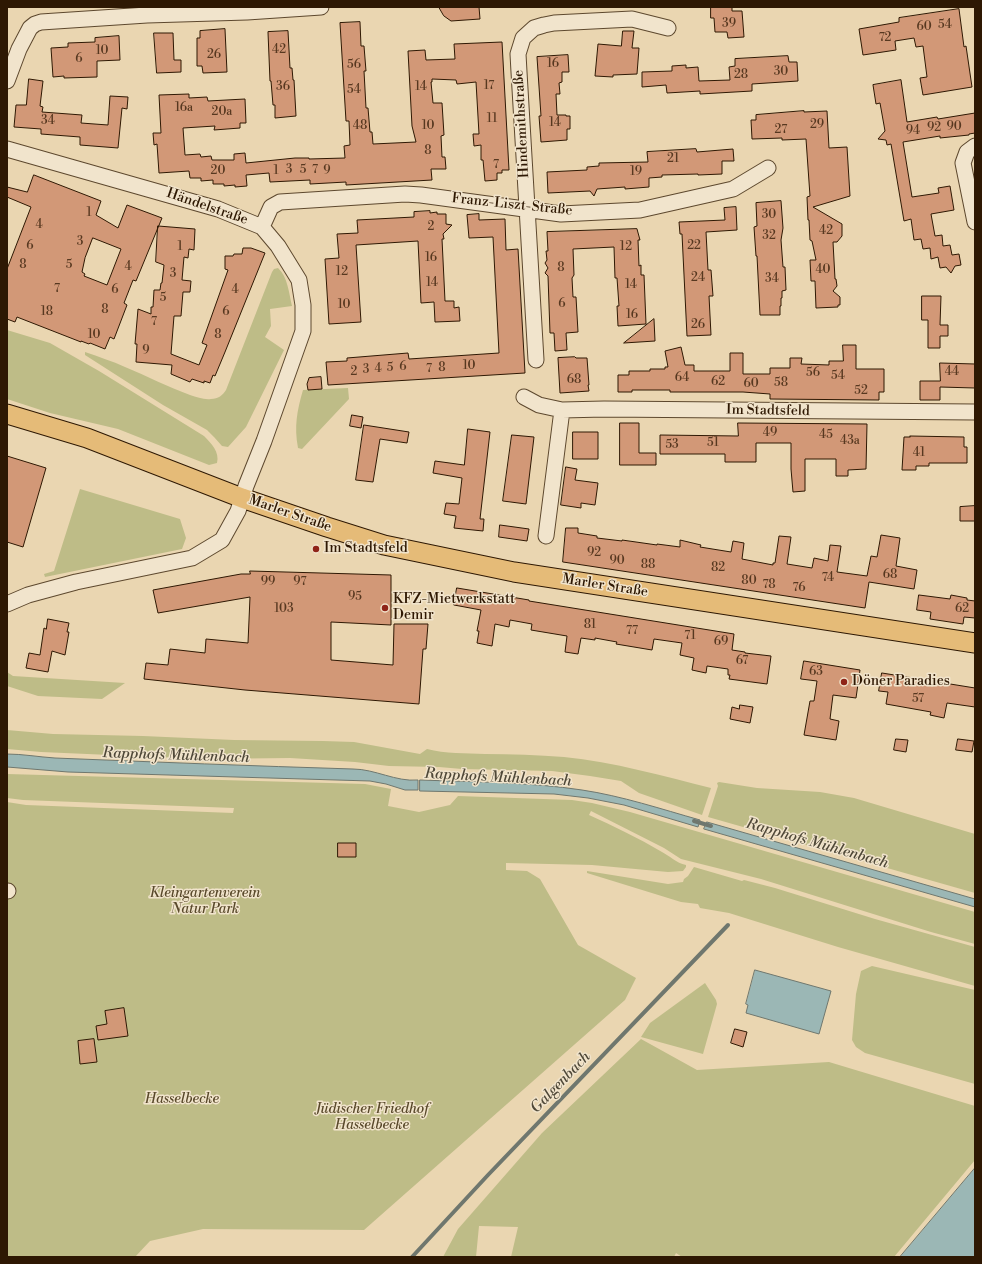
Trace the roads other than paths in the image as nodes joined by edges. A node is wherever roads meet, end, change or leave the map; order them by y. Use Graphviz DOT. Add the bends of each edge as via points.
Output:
graph roads {
  1 [pos="321,7"];
  2 [pos="668,28"];
  3 [pos="7,81"];
  4 [pos="975,146"];
  5 [pos="7,149"];
  6 [pos="768,168"];
  7 [pos="527,209"];
  8 [pos="975,222"];
  9 [pos="262,227"];
  10 [pos="536,360"];
  11 [pos="524,397"];
  12 [pos="562,410"];
  13 [pos="975,412"];
  14 [pos="7,414"];
  15 [pos="242,498"];
  16 [pos="546,536"];
  17 [pos="7,604"];
  18 [pos="975,643"];
  1 -- 3 [label="street" via="42,22 30,28"];
  2 -- 7 [label="street, Hindemithstraße" via="632,19 554,23 534,28 523,38 518,54"];
  4 -- 8 [label="street" via="967,152 963,163"];
  5 -- 9 [label="street, Händelstraße" via="218,208"];
  6 -- 7 [label="street, Franz-Liszt-Straße" via="733,189 640,210 561,214"];
  7 -- 9 [label="street, Franz-Liszt-Straße" via="421,194 287,201 271,207"];
  7 -- 10 [label="street, Hindemithstraße"];
  9 -- 15 [label="street, Händelstraße" via="300,280 303,331"];
  11 -- 12 [label="street, Im Stadtsfeld" via="539,406"];
  12 -- 13 [label="street, Im Stadtsfeld"];
  12 -- 16 [label="street"];
  14 -- 15 [label="main road, Marler Straße" via="87,438"];
  15 -- 17 [label="street, Marler Straße" via="222,540 192,558 76,582 28,595"];
  15 -- 18 [label="main road, Marler Straße" via="384,545 493,568"];
}
